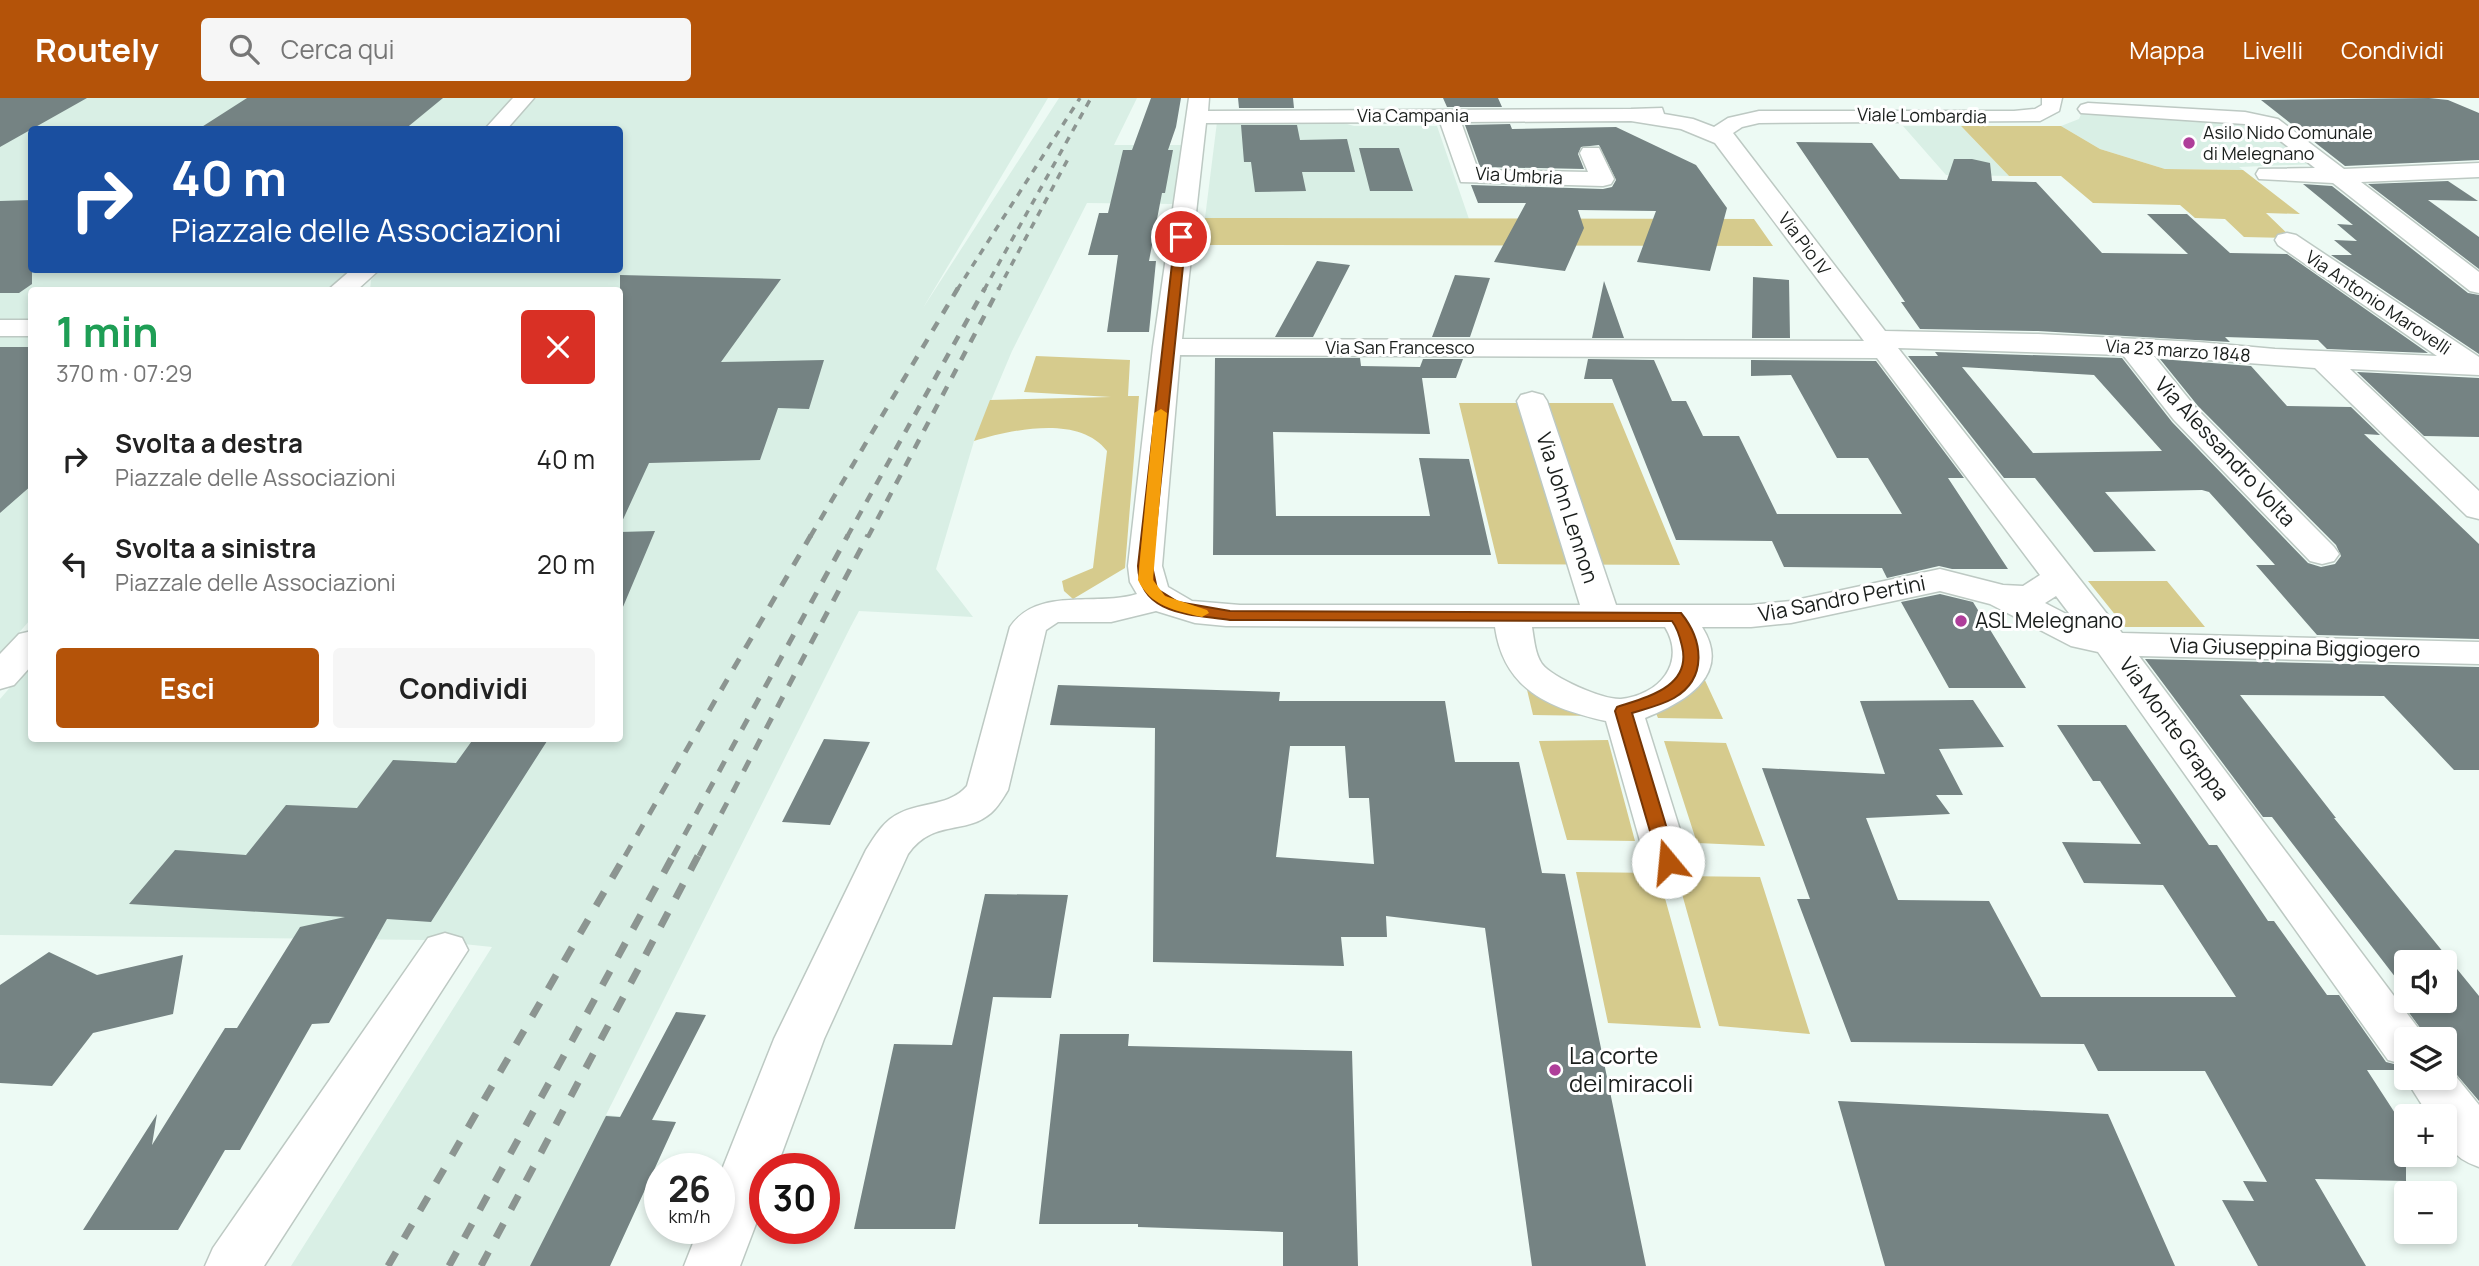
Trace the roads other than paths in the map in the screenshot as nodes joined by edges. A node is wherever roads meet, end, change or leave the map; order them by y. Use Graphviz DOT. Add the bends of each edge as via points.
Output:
graph roads {
  1 [pos="524,98"];
  2 [pos="2052,98"];
  3 [pos="1396,107"];
  4 [pos="1197,108"];
  5 [pos="2088,109"];
  6 [pos="1448,116"];
  7 [pos="1726,122"];
  8 [pos="498,126"];
  9 [pos="1591,153"];
  10 [pos="2479,170"];
  11 [pos="2267,174"];
  12 [pos="2340,176"];
  13 [pos="2287,240"];
  14 [pos="2479,285"];
  15 [pos="0,328"];
  16 [pos="28,328"];
  17 [pos="1880,345"];
  18 [pos="1167,347"];
  19 [pos="2133,347"];
  20 [pos="2323,360"];
  21 [pos="2474,366"];
  22 [pos="1532,401"];
  23 [pos="2479,509"];
  24 [pos="2322,554"];
  25 [pos="2059,579"];
  26 [pos="1940,580"];
  27 [pos="2003,596"];
  28 [pos="1159,599"];
  29 [pos="1512,616"];
  30 [pos="1602,616"];
  31 [pos="1676,616"];
  32 [pos="2111,644"];
  33 [pos="28,646"];
  34 [pos="2479,653"];
  35 [pos="0,677"];
  36 [pos="1623,711"];
  37 [pos="1668,862"];
  38 [pos="445,950"];
  39 [pos="2394,1030"];
  40 [pos="2439,1090"];
  41 [pos="2479,1145"];
  42 [pos="233,1266"];
  43 [pos="712,1266"];
  1 -- 8 [label="street"];
  2 -- 7 [label="street, Viale Lombardia" via="2047,112 2014,117 1780,115"];
  3 -- 4 [label="street, Via Campania"];
  3 -- 6 [label="street, Via Campania"];
  4 -- 18 [label="street"];
  5 -- 12 [label="street" via="2265,121"];
  6 -- 7 [label="street, Via Campania" via="1631,115 1684,109"];
  6 -- 9 [label="street, Via Umbria" via="1469,177 1603,178"];
  7 -- 17 [label="street, Via Pio IV"];
  10 -- 12 [label="street"];
  11 -- 12 [label="street"];
  12 -- 14 [label="street"];
  13 -- 21 [label="street, Via Antonio Marovelli"];
  15 -- 16 [label="street"];
  17 -- 18 [label="street, Via San Francesco"];
  17 -- 19 [label="street, Via 23 marzo 1848"];
  17 -- 25 [label="street, Via Monte Grappa"];
  18 -- 28 [label="street" via="1145,566 1149,587"];
  19 -- 20 [label="street, Via 23 marzo 1848"];
  19 -- 24 [label="street, Via Alessandro Volta" via="2180,408"];
  20 -- 21 [label="street, Via 23 marzo 1848"];
  20 -- 23 [label="street"];
  22 -- 30 [label="street, Via John Lennon"];
  25 -- 26 [label="street"];
  25 -- 27 [label="street, Via Sandro Pertini" via="2030,597"];
  25 -- 32 [label="street, Via Monte Grappa"];
  26 -- 27 [label="street, Via Sandro Pertini"];
  26 -- 31 [label="street, Via Sandro Pertini" via="1778,614"];
  27 -- 32 [label="street, Via Giuseppina Biggiogero" via="2084,638"];
  28 -- 29 [label="street, Via Sandro Pertini" via="1190,611 1230,616"];
  28 -- 43 [label="street" via="1110,611 1063,611 1038,617 1025,632 988,786 981,799 965,810 910,824 888,850 785,1070"];
  29 -- 30 [label="street, Via Sandro Pertini"];
  29 -- 36 [label="street" via="1519,656 1530,673 1571,697"];
  30 -- 31 [label="street, Via Sandro Pertini"];
  31 -- 36 [label="street" via="1685,628 1692,656 1688,677 1668,695"];
  32 -- 34 [label="street, Via Giuseppina Biggiogero"];
  32 -- 39 [label="street, Via Monte Grappa"];
  33 -- 35 [label="street"];
  36 -- 37 [label="street"];
  38 -- 42 [label="street"];
  40 -- 41 [label="street"];
}
